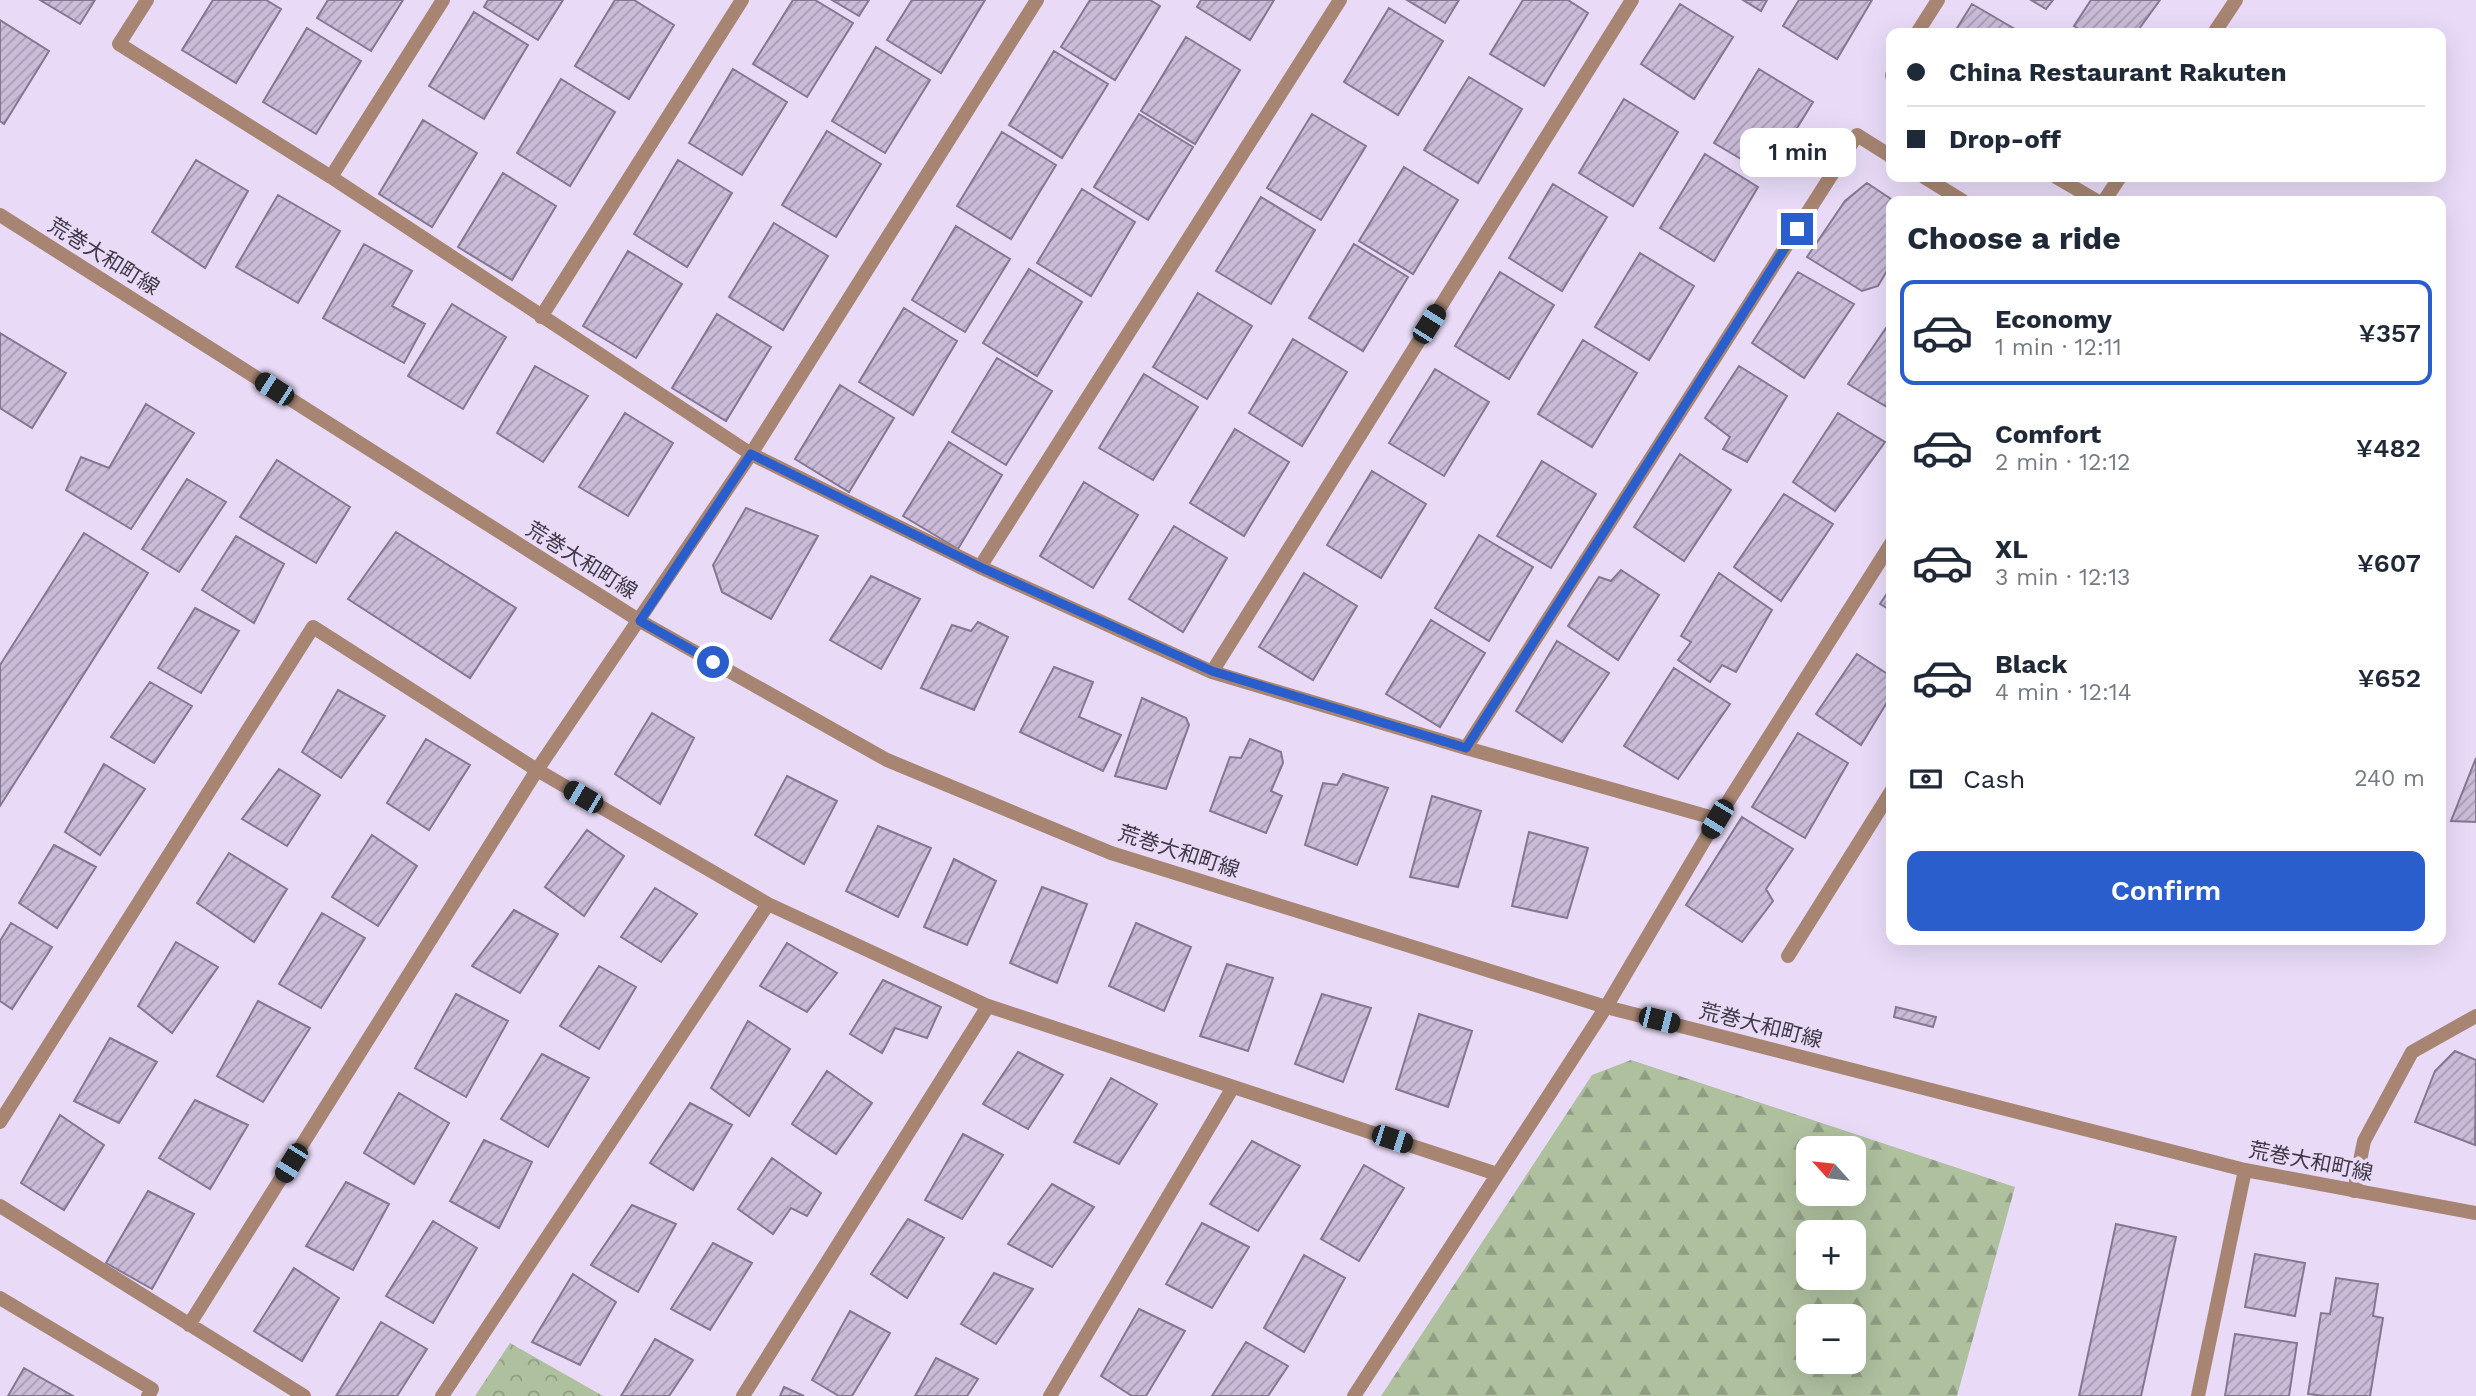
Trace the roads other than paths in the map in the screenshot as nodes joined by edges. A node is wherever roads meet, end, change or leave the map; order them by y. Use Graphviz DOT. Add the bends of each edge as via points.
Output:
graph roads {
  1 [pos="147,0"];
  2 [pos="443,0"];
  3 [pos="742,0"];
  4 [pos="1037,0"];
  5 [pos="1340,0"];
  6 [pos="1632,0"];
  7 [pos="1938,0"];
  8 [pos="2236,0"];
  9 [pos="1920,28"];
  10 [pos="2217,28"];
  11 [pos="1886,152"];
  12 [pos="331,177"];
  13 [pos="1932,182"];
  14 [pos="2065,182"];
  15 [pos="1956,196"];
  16 [pos="2088,196"];
  17 [pos="0,215"];
  18 [pos="541,317"];
  19 [pos="751,454"];
  20 [pos="1886,551"];
  21 [pos="980,567"];
  22 [pos="640,621"];
  23 [pos="1212,671"];
  24 [pos="1466,748"];
  25 [pos="537,770"];
  26 [pos="1886,800"];
  27 [pos="1717,819"];
  28 [pos="768,904"];
  29 [pos="1788,956"];
  30 [pos="988,1006"];
  31 [pos="1605,1007"];
  32 [pos="2476,1016"];
  33 [pos="1233,1087"];
  34 [pos="0,1122"];
  35 [pos="2245,1170"];
  36 [pos="1497,1174"];
  37 [pos="2354,1191"];
  38 [pos="0,1206"];
  39 [pos="2476,1213"];
  40 [pos="0,1298"];
  41 [pos="189,1325"];
  42 [pos="148,1396"];
  43 [pos="304,1396"];
  44 [pos="442,1396"];
  45 [pos="743,1396"];
  46 [pos="1050,1396"];
  47 [pos="1354,1396"];
  48 [pos="2198,1396"];
  1 -- 12 [label="street" via="119,44"];
  2 -- 12 [label="street"];
  3 -- 18 [label="street"];
  4 -- 19 [label="street"];
  5 -- 21 [label="street"];
  6 -- 23 [label="street"];
  7 -- 9 [label="street"];
  8 -- 10 [label="street"];
  11 -- 24 [label="street" via="1857,135"];
  12 -- 18 [label="street"];
  13 -- 15 [label="street"];
  14 -- 16 [label="street"];
  17 -- 22 [label="street, 荒巻大和町線"];
  18 -- 19 [label="street"];
  19 -- 21 [label="street"];
  19 -- 22 [label="street"];
  20 -- 27 [label="street"];
  21 -- 23 [label="street"];
  22 -- 25 [label="street"];
  22 -- 31 [label="street, 荒巻大和町線" via="887,760 1111,853"];
  23 -- 24 [label="street"];
  24 -- 27 [label="street"];
  25 -- 28 [label="street"];
  25 -- 34 [label="street" via="313,626"];
  25 -- 41 [label="street"];
  26 -- 29 [label="street"];
  27 -- 31 [label="street"];
  28 -- 30 [label="street"];
  28 -- 44 [label="street"];
  30 -- 33 [label="street"];
  30 -- 45 [label="street"];
  31 -- 35 [label="street, 荒巻大和町線"];
  31 -- 36 [label="street"];
  32 -- 37 [label="street" via="2412,1052 2364,1141"];
  33 -- 36 [label="street"];
  33 -- 46 [label="street"];
  35 -- 37 [label="street, 荒巻大和町線"];
  35 -- 48 [label="street"];
  36 -- 47 [label="street"];
  37 -- 39 [label="street, 荒巻大和町線"];
  38 -- 41 [label="street"];
  40 -- 42 [label="street" via="152,1390"];
  41 -- 43 [label="street"];
}
